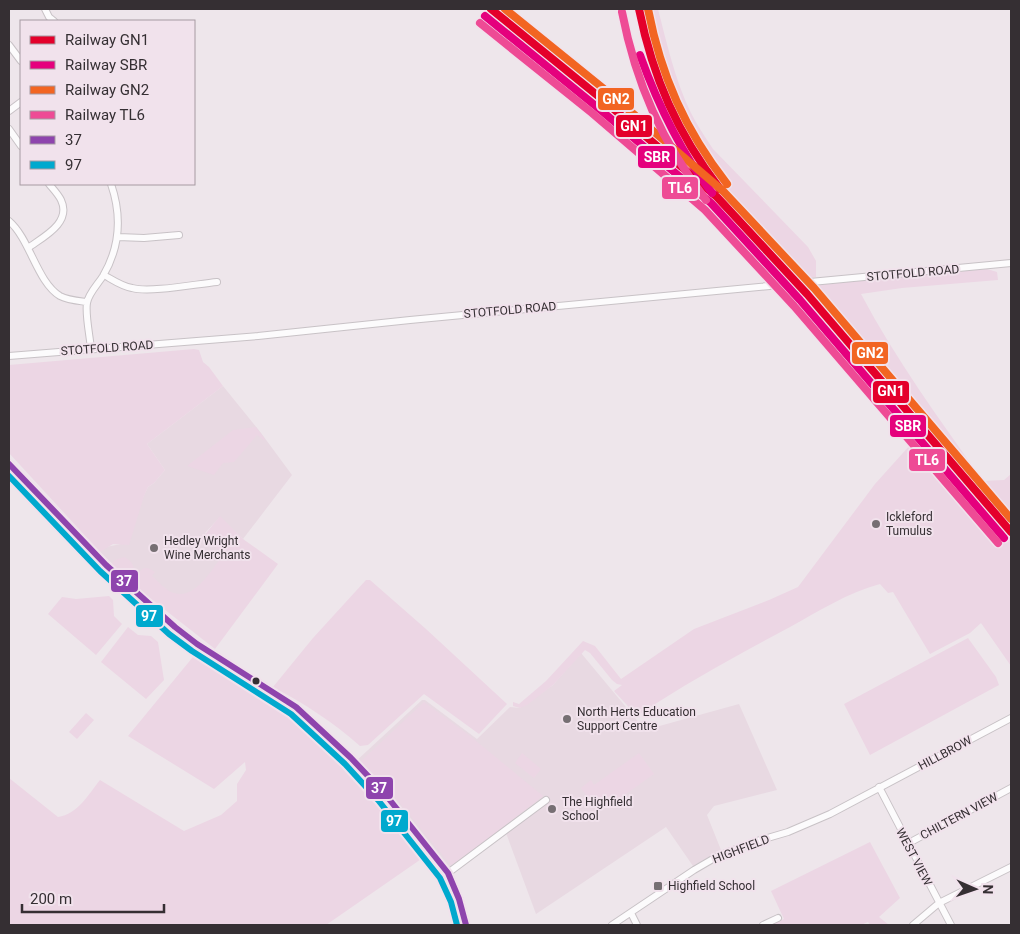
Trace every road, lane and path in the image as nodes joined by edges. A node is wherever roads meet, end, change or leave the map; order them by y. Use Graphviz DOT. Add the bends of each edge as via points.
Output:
graph roads {
  1 [pos="45,9"];
  2 [pos="53,20"];
  3 [pos="9,45"];
  4 [pos="20,60"];
  5 [pos="20,103"];
  6 [pos="9,112"];
  7 [pos="9,130"];
  8 [pos="20,145"];
  9 [pos="50,185"];
  10 [pos="111,185"];
  11 [pos="9,221"];
  12 [pos="179,235"];
  13 [pos="118,237"];
  14 [pos="28,248"];
  15 [pos="1011,263"];
  16 [pos="104,275"];
  17 [pos="217,282"];
  18 [pos="87,302"];
  19 [pos="91,349"];
  20 [pos="9,356"];
  21 [pos="9,464"];
  22 [pos="1011,718"];
  23 [pos="879,788"];
  24 [pos="1011,788"];
  25 [pos="546,800"];
  26 [pos="907,844"];
  27 [pos="1011,868"];
  28 [pos="448,872"];
  29 [pos="939,903"];
  30 [pos="631,913"];
  31 [pos="778,918"];
  32 [pos="466,925"];
  33 [pos="612,925"];
  34 [pos="636,925"];
  35 [pos="763,925"];
  36 [pos="913,925"];
  37 [pos="950,925"];
  1 -- 2 [label="street"];
  3 -- 4 [label="street"];
  5 -- 6 [label="street"];
  7 -- 8 [label="street"];
  9 -- 14 [label="street" via="62,201 61,222"];
  10 -- 13 [label="street" via="117,200"];
  11 -- 14 [label="street"];
  12 -- 13 [label="street"];
  13 -- 16 [label="street"];
  14 -- 18 [label="street" via="50,287 61,297"];
  15 -- 19 [label="street, STOTFOLD ROAD" via="258,336"];
  16 -- 17 [label="street" via="139,289"];
  16 -- 18 [label="street"];
  18 -- 19 [label="street"];
  19 -- 20 [label="street, STOTFOLD ROAD"];
  21 -- 28 [label="main road" via="106,565 197,644 296,707 319,727 385,794"];
  22 -- 23 [label="street, HILLBROW"];
  23 -- 26 [label="street, WEST VIEW"];
  23 -- 30 [label="street, HIGHFIELD" via="788,832 718,856"];
  24 -- 26 [label="street, CHILTERN VIEW"];
  25 -- 28 [label="street"];
  26 -- 29 [label="street, WEST VIEW"];
  27 -- 29 [label="street"];
  28 -- 32 [label="main road"];
  29 -- 36 [label="street"];
  29 -- 37 [label="street, WEST VIEW"];
  30 -- 33 [label="street, HIGHFIELD"];
  30 -- 34 [label="street"];
  31 -- 35 [label="street"];
}
